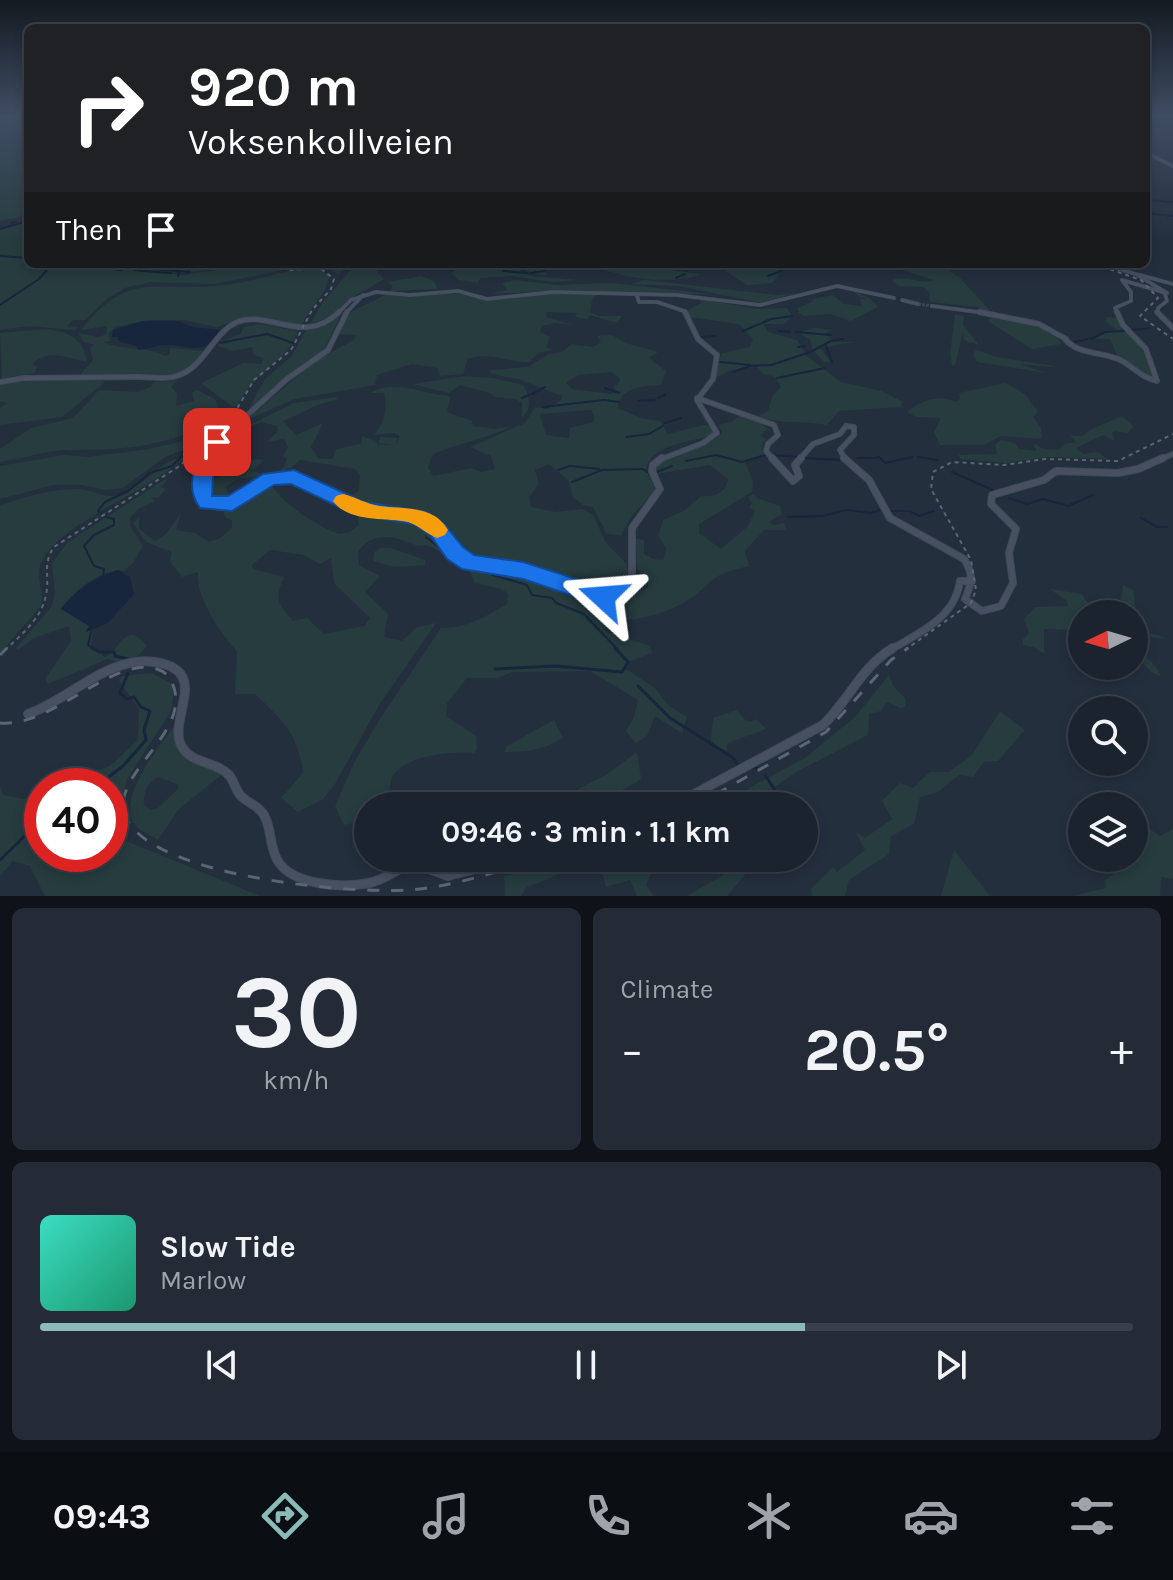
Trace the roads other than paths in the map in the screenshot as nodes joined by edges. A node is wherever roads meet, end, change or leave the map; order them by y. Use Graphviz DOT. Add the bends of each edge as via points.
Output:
graph roads {
  1 [pos="1115,268"];
  2 [pos="1141,276"];
  3 [pos="1173,284"];
  4 [pos="1164,294"];
  5 [pos="363,295"];
  6 [pos="637,296"];
  7 [pos="894,298"];
  8 [pos="902,300"];
  9 [pos="918,304"];
  10 [pos="932,306"];
  11 [pos="1173,328"];
  12 [pos="0,382"];
  13 [pos="697,398"];
  14 [pos="1173,454"];
  15 [pos="972,581"];
  16 [pos="28,714"];
  17 [pos="703,792"];
  18 [pos="394,872"];
  19 [pos="437,872"];
  20 [pos="463,872"];
  1 -- 2 [label="street"];
  2 -- 3 [label="street"];
  2 -- 4 [label="street" via="1166,290"];
  4 -- 10 [label="street" via="1122,280 1131,301 1115,308 1146,349 1157,381 1119,359 1073,348 1038,325"];
  4 -- 11 [label="street" via="1168,299 1157,313"];
  5 -- 6 [label="street" via="458,291 484,299 554,292"];
  5 -- 12 [label="street" via="317,325 283,328 253,319 236,322 203,361 176,377"];
  5 -- 13 [label="street" via="343,317 328,350 290,376 206,456 201,495 207,503 232,504 270,479 294,477 361,509 419,517 469,563 523,570 610,597 632,583 632,528 660,489 653,465 717,434"];
  6 -- 7 [label="street" via="763,305 841,286"];
  6 -- 13 [label="street" via="640,303 683,310 699,340 717,355 713,379"];
  8 -- 9 [label="street"];
  13 -- 15 [label="street" via="774,425 778,435 766,451 793,481 799,476 795,465 813,444 854,427 856,432 840,453 867,478 885,513 901,527 960,555"];
  14 -- 15 [label="street" via="1120,472 1055,471 1044,480 993,494 990,503 1016,529 1009,556 1013,583 1001,606 984,612 965,599"];
  15 -- 17 [label="street" via="960,581 956,601 940,619 872,663 823,725"];
  16 -- 18 [label="street" via="120,667 164,664 180,675 187,691 182,748 226,772 241,796 259,808 277,860 292,874 361,884"];
  19 -- 20 [label="street"];
}
